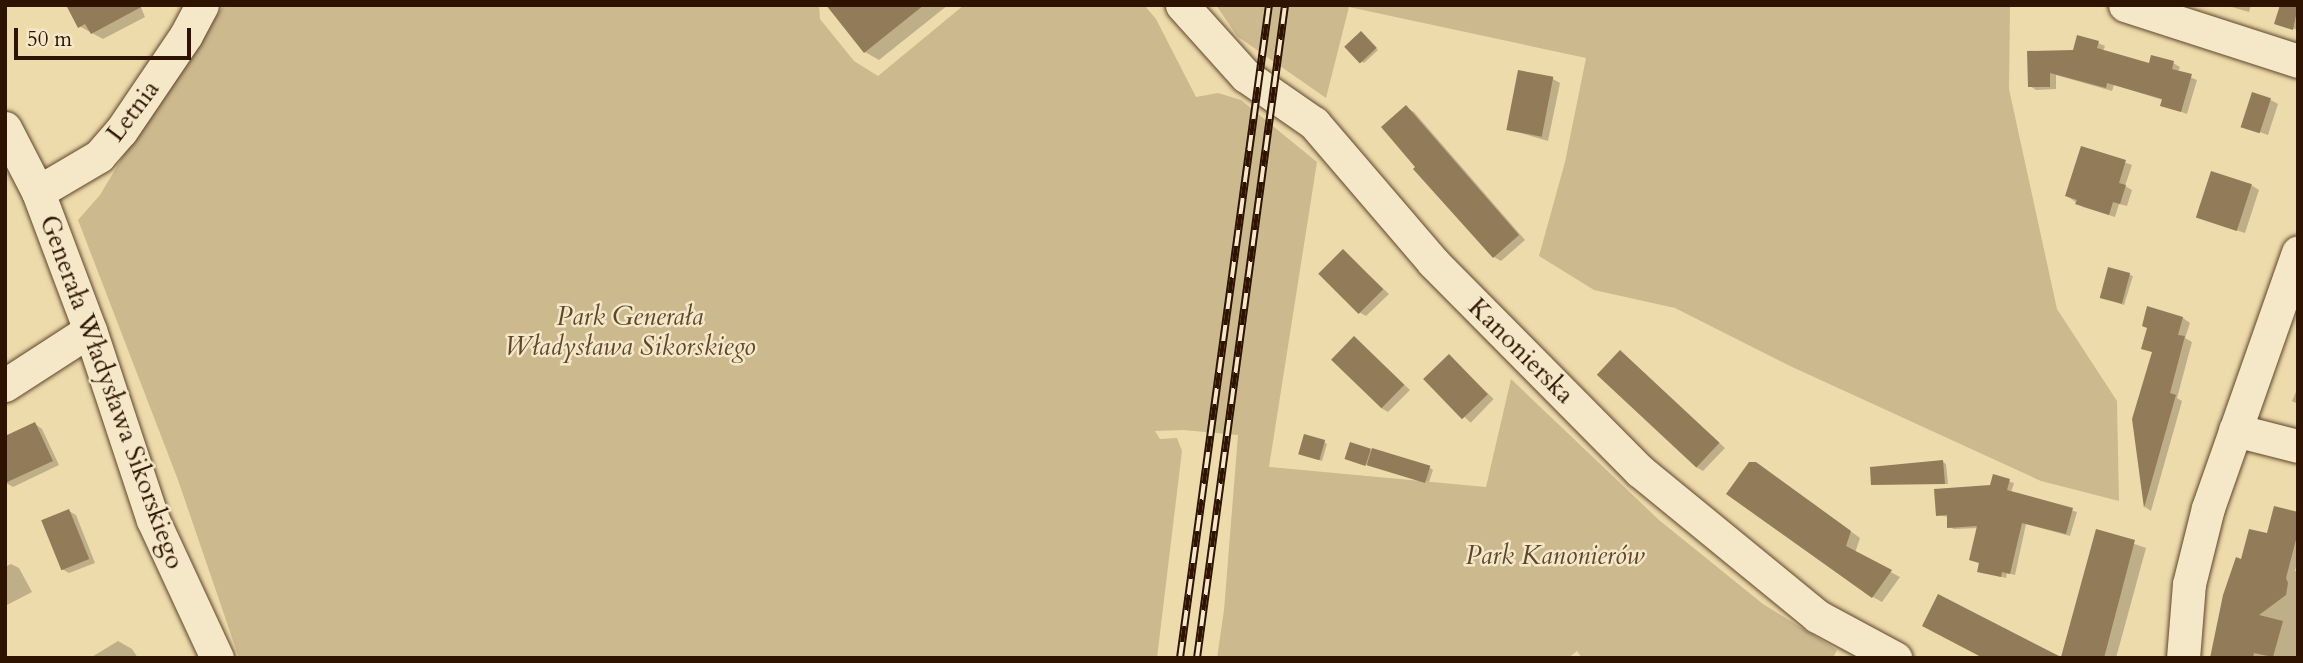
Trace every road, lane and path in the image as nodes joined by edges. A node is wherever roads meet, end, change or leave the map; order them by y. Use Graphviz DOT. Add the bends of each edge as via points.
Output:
graph roads {
  1 [pos="202,5"];
  2 [pos="1182,5"];
  3 [pos="2125,5"];
  4 [pos="2298,61"];
  5 [pos="5,128"];
  6 [pos="38,192"];
  7 [pos="2298,252"];
  8 [pos="90,330"];
  9 [pos="5,385"];
  10 [pos="2235,430"];
  11 [pos="2298,446"];
  12 [pos="217,658"];
  13 [pos="1895,658"];
  14 [pos="2183,658"];
  1 -- 6 [label="street, Letnia" via="121,131 99,156"];
  2 -- 13 [label="street, Kanonierska" via="1246,76 1314,123 1433,262 1640,471 1817,616"];
  3 -- 4 [label="street"];
  5 -- 6 [label="street, Generała Władysława Sikorskiego"];
  6 -- 8 [label="street, Generała Władysława Sikorskiego"];
  7 -- 10 [label="street"];
  8 -- 9 [label="street"];
  8 -- 12 [label="street, Generała Władysława Sikorskiego" via="153,520"];
  10 -- 11 [label="street"];
  10 -- 14 [label="street" via="2208,508 2189,584"];
}
